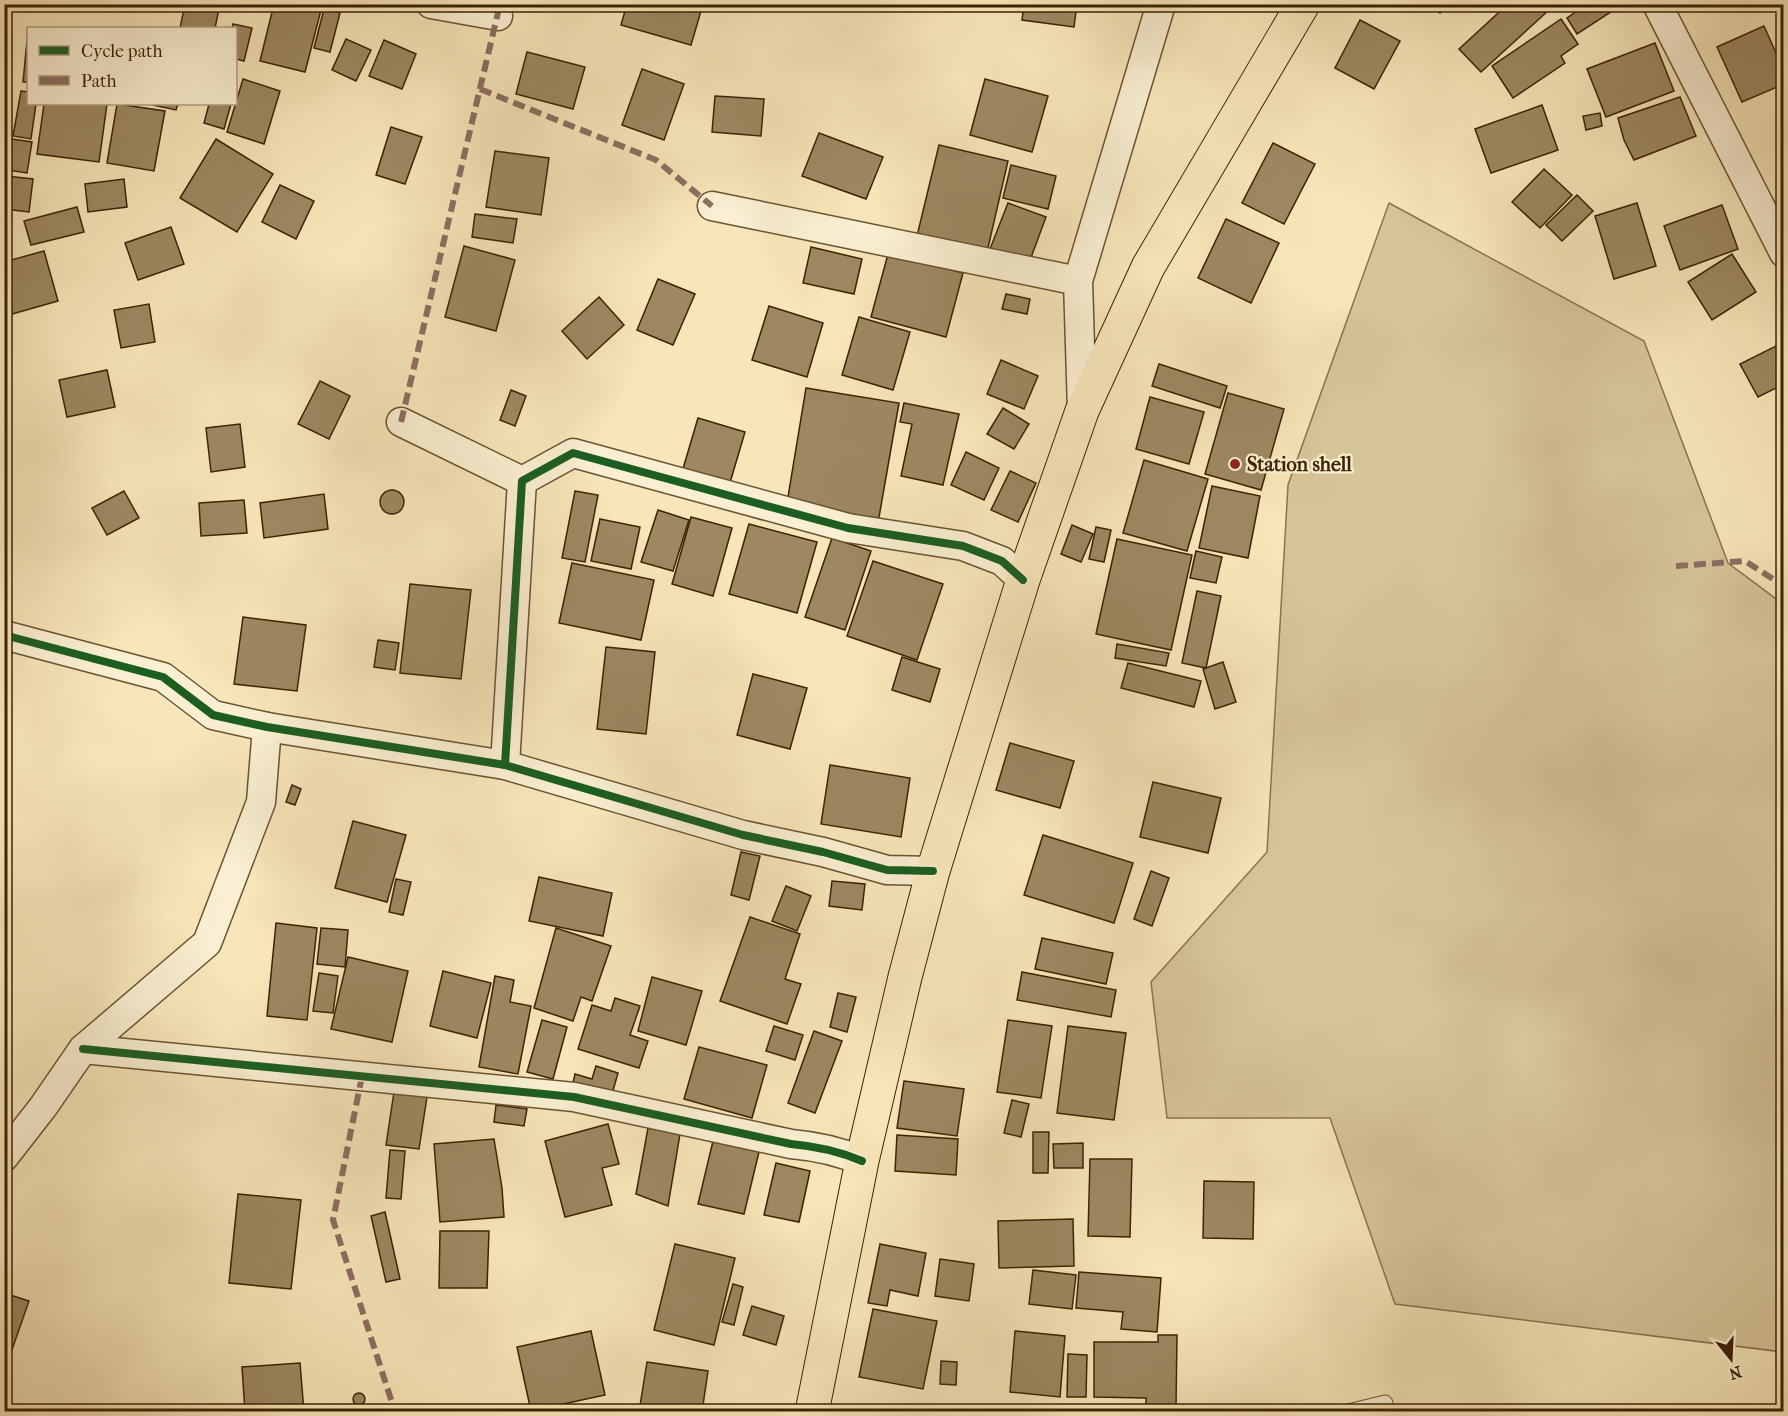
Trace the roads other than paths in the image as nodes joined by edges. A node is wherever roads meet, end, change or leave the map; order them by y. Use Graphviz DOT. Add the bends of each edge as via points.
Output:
graph roads {
  1 [pos="431,4"];
  2 [pos="1161,4"];
  3 [pos="1303,4"];
  4 [pos="1657,4"];
  5 [pos="498,16"];
  6 [pos="712,206"];
  7 [pos="1784,253"];
  8 [pos="1078,281"];
  9 [pos="1082,411"];
  10 [pos="401,422"];
  11 [pos="522,481"];
  12 [pos="1023,580"];
  13 [pos="4,635"];
  14 [pos="267,727"];
  15 [pos="505,765"];
  16 [pos="933,872"];
  17 [pos="83,1049"];
  18 [pos="4,1157"];
  19 [pos="862,1161"];
  20 [pos="1385,1403"];
  21 [pos="812,1412"];
  22 [pos="1348,1412"];
  1 -- 5 [label="street"];
  2 -- 8 [label="street"];
  3 -- 9 [label="highway" via="1148,267"];
  4 -- 7 [label="street"];
  6 -- 8 [label="street"];
  8 -- 9 [label="street"];
  9 -- 12 [label="highway"];
  10 -- 11 [label="street"];
  11 -- 12 [label="street" via="573,453 848,528 963,546 1002,561"];
  11 -- 15 [label="street"];
  12 -- 16 [label="highway"];
  13 -- 14 [label="street" via="163,677 213,715"];
  14 -- 15 [label="street"];
  14 -- 17 [label="street" via="261,802 207,943"];
  15 -- 16 [label="street" via="743,835 887,870"];
  16 -- 19 [label="highway"];
  17 -- 18 [label="street"];
  17 -- 19 [label="street" via="574,1097 805,1145"];
  19 -- 21 [label="highway"];
  20 -- 22 [label="lane"];
}
